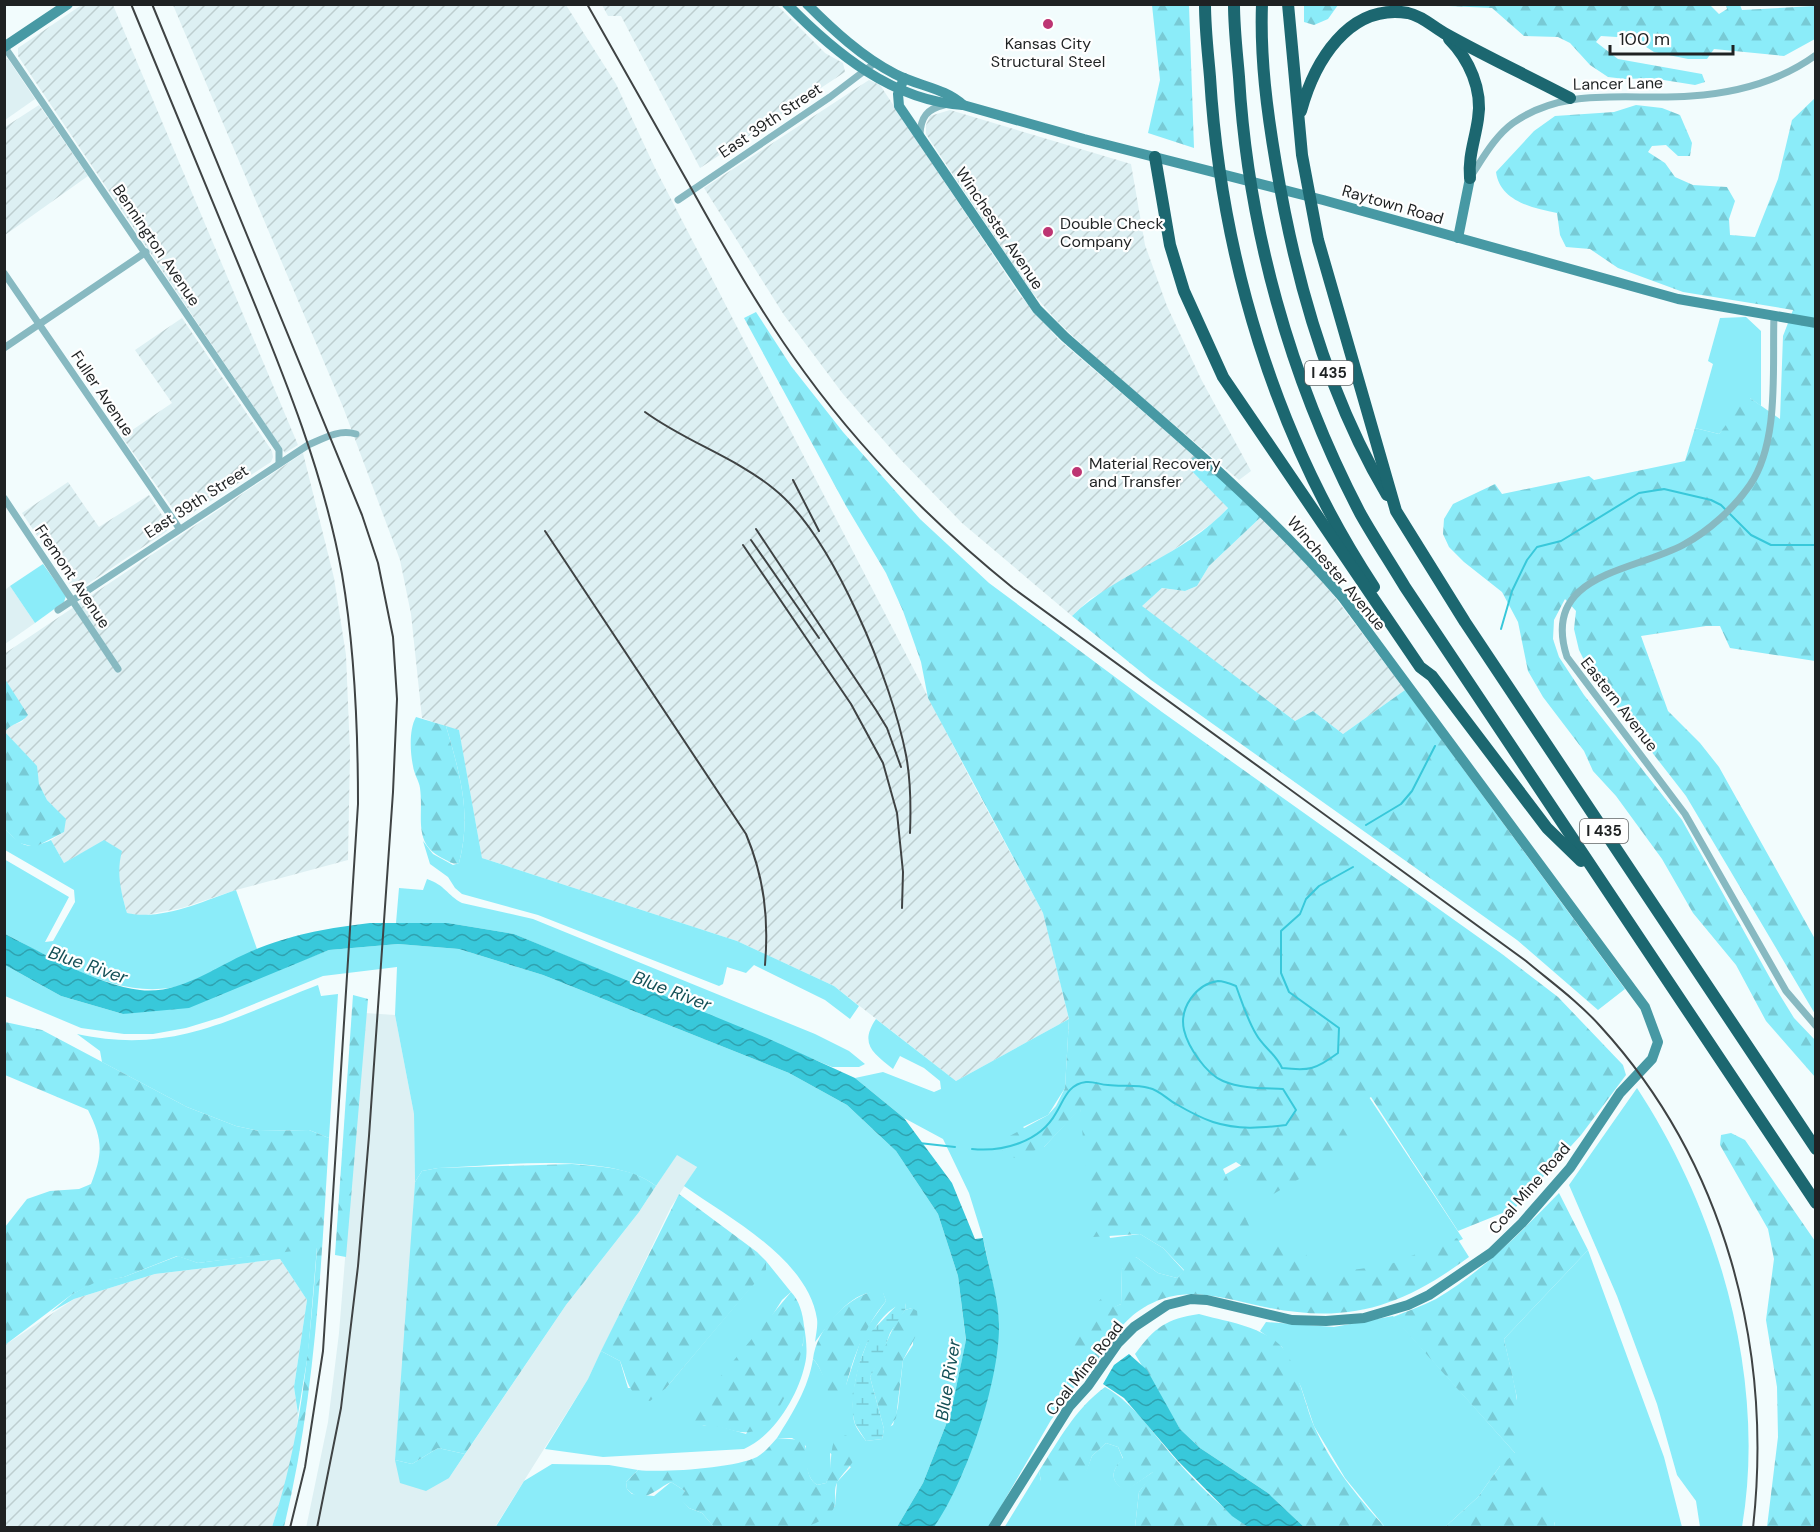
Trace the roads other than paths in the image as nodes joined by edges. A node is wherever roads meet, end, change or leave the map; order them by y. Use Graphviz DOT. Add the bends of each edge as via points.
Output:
graph roads {
  1 [pos="68,4"];
  2 [pos="787,4"];
  3 [pos="807,4"];
  4 [pos="1206,4"];
  5 [pos="1234,4"];
  6 [pos="1262,4"];
  7 [pos="1288,4"];
  8 [pos="1442,32"];
  9 [pos="5,46"];
  10 [pos="1815,55"];
  11 [pos="876,62"];
  12 [pos="865,71"];
  13 [pos="904,78"];
  14 [pos="899,89"];
  15 [pos="1570,98"];
  16 [pos="948,104"];
  17 [pos="963,105"];
  18 [pos="1299,118"];
  19 [pos="920,134"];
  20 [pos="1155,157"];
  21 [pos="1470,178"];
  22 [pos="678,200"];
  23 [pos="1458,238"];
  24 [pos="146,252"];
  25 [pos="4,273"];
  26 [pos="1774,315"];
  27 [pos="1815,323"];
  28 [pos="39,324"];
  29 [pos="4,348"];
  30 [pos="356,434"];
  31 [pos="279,463"];
  32 [pos="4,498"];
  33 [pos="1396,511"];
  34 [pos="179,528"];
  35 [pos="73,600"];
  36 [pos="58,610"];
  37 [pos="118,669"];
  38 [pos="1431,676"];
  39 [pos="1598,876"];
  40 [pos="1815,1026"];
  41 [pos="1657,1039"];
  42 [pos="1815,1149"];
  43 [pos="1815,1203"];
  44 [pos="993,1527"];
  1 -- 9 [label="street"];
  2 -- 12 [label="street, Raytown Road"];
  3 -- 11 [label="street, Raytown Road"];
  4 -- 38 [label="highway" via="1213,127 1225,214 1258,342 1286,418 1324,500"];
  5 -- 39 [label="highway, I 435" via="1242,131 1260,242 1283,325 1331,452 1361,514 1405,587"];
  6 -- 33 [label="highway, I 435" via="1269,125 1286,225 1306,306 1365,459"];
  7 -- 18 [label="highway"];
  8 -- 15 [label="highway"];
  8 -- 18 [label="highway" via="1408,13 1389,13 1355,24 1327,50 1315,69"];
  8 -- 21 [label="highway" via="1457,47 1474,77 1479,117 1468,162"];
  9 -- 24 [label="street, Bennington Avenue"];
  10 -- 15 [label="street, Lancer Lane" via="1790,71 1743,89 1692,96"];
  11 -- 12 [label="street, East 39th Street"];
  11 -- 13 [label="street, Raytown Road"];
  12 -- 14 [label="street, Raytown Road"];
  12 -- 22 [label="street, East 39th Street"];
  13 -- 14 [label="street"];
  13 -- 17 [label="street, Raytown Road" via="954,97"];
  14 -- 16 [label="street, Raytown Road"];
  14 -- 19 [label="street, Winchester Avenue" via="899,106"];
  15 -- 21 [label="street, Lancer Lane" via="1533,110 1512,123"];
  16 -- 17 [label="street, Raytown Road"];
  16 -- 19 [label="street" via="926,114"];
  17 -- 20 [label="street, Raytown Road"];
  18 -- 33 [label="highway" via="1318,240"];
  19 -- 41 [label="street, Winchester Avenue" via="1037,309 1065,338 1258,505 1343,598 1645,1007"];
  20 -- 23 [label="street, Raytown Road"];
  20 -- 38 [label="highway" via="1170,245 1184,291 1223,377 1420,667"];
  21 -- 23 [label="street, Lancer Lane"];
  23 -- 26 [label="street, Raytown Road" via="1678,299"];
  24 -- 28 [label="street"];
  24 -- 31 [label="street, Bennington Avenue" via="279,450"];
  25 -- 28 [label="street, Fuller Avenue"];
  26 -- 27 [label="street, Raytown Road"];
  26 -- 40 [label="street, Eastern Avenue" via="1768,441 1761,466 1745,491 1711,526 1683,545 1616,568 1577,593 1564,610 1561,638 1567,657 1685,814 1786,991"];
  28 -- 29 [label="street"];
  28 -- 34 [label="street, Fuller Avenue"];
  30 -- 31 [label="street, East 39th Street" via="330,435"];
  31 -- 34 [label="street, East 39th Street"];
  32 -- 35 [label="street, Fremont Avenue"];
  33 -- 42 [label="highway, I 435" via="1471,632"];
  34 -- 35 [label="street, East 39th Street"];
  35 -- 36 [label="street, East 39th Street"];
  35 -- 37 [label="street, Fremont Avenue"];
  38 -- 39 [label="highway" via="1547,828"];
  39 -- 43 [label="highway, I 435"];
  41 -- 44 [label="street, Coal Mine Road" via="1652,1059 1620,1093 1570,1168 1522,1223 1491,1253 1429,1295 1387,1313 1326,1322 1292,1320 1191,1299 1167,1305 1134,1327 1069,1407"];
}
